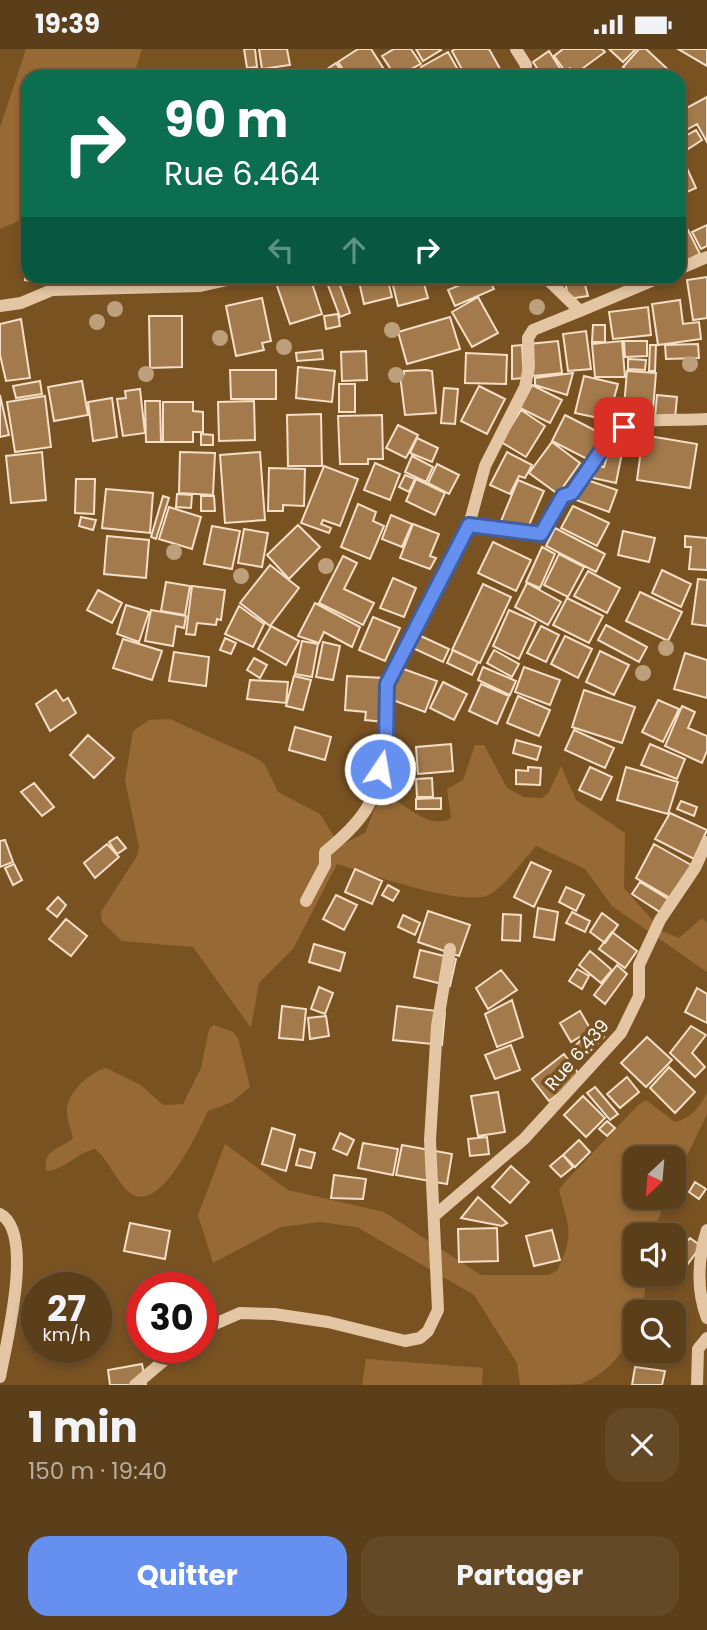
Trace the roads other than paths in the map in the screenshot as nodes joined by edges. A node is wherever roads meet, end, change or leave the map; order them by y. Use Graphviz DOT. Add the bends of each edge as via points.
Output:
graph roads {
  1 [pos="516,49"];
  2 [pos="525,70"];
  3 [pos="707,257"];
  4 [pos="686,266"];
  5 [pos="209,284"];
  6 [pos="551,284"];
  7 [pos="644,284"];
  8 [pos="0,306"];
  9 [pos="580,311"];
  10 [pos="707,419"];
  11 [pos="469,525"];
  12 [pos="707,842"];
  13 [pos="306,901"];
  14 [pos="450,949"];
  15 [pos="0,1214"];
  16 [pos="434,1216"];
  17 [pos="707,1230"];
  18 [pos="707,1318"];
  19 [pos="217,1323"];
  20 [pos="707,1338"];
  21 [pos="161,1363"];
  22 [pos="0,1377"];
  23 [pos="135,1385"];
  24 [pos="697,1385"];
  1 -- 2 [label="street"];
  3 -- 4 [label="street"];
  5 -- 8 [label="street" via="52,290 22,303"];
  6 -- 9 [label="street"];
  7 -- 9 [label="street"];
  9 -- 11 [label="street" via="533,330 528,338 526,387 485,466"];
  10 -- 11 [label="street" via="624,427 572,493 563,496 541,534"];
  11 -- 13 [label="street" via="387,684 386,743 378,755 376,791 351,831 325,852 325,865"];
  12 -- 16 [label="street, Rue 6.439" via="639,965 639,996 621,1033 524,1139"];
  14 -- 16 [label="street" via="437,1026 430,1140"];
  15 -- 22 [label="street" via="13,1227 18,1250"];
  16 -- 19 [label="street" via="438,1310 420,1338 405,1341 328,1322 240,1313"];
  17 -- 18 [label="street" via="700,1251 701,1303"];
  20 -- 24 [label="street" via="698,1349"];
  21 -- 23 [label="street"];
}
